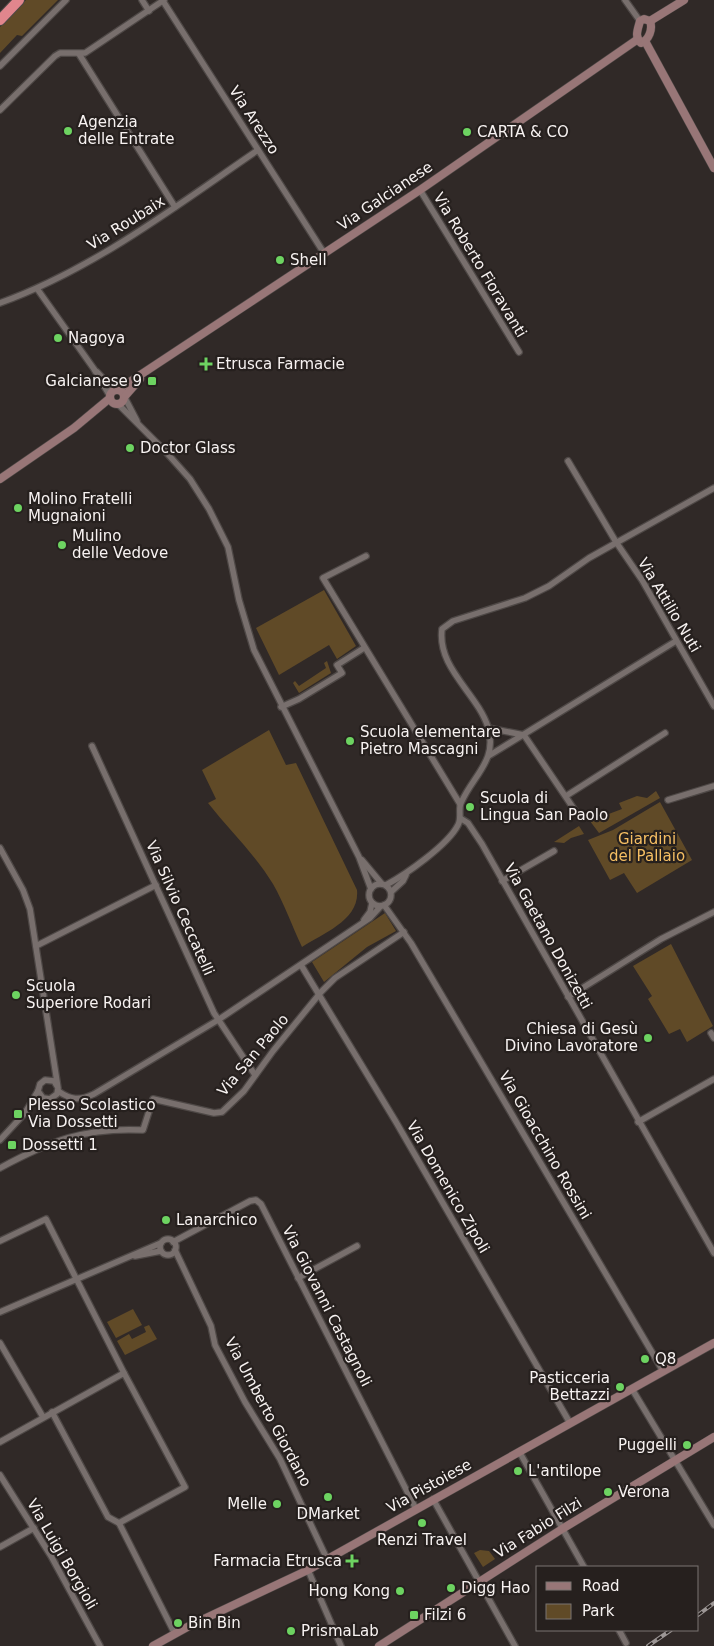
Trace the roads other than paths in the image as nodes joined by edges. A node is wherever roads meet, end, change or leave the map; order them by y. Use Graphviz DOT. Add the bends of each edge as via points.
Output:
graph roads {
  1 [pos="19,0"];
  2 [pos="66,0"];
  3 [pos="142,0"];
  4 [pos="164,0"];
  5 [pos="625,0"];
  6 [pos="684,0"];
  7 [pos="149,11"];
  8 [pos="0,20"];
  9 [pos="640,21"];
  10 [pos="650,21"];
  11 [pos="641,40"];
  12 [pos="79,54"];
  13 [pos="0,66"];
  14 [pos="0,110"];
  15 [pos="258,150"];
  16 [pos="714,168"];
  17 [pos="420,190"];
  18 [pos="175,207"];
  19 [pos="324,253"];
  20 [pos="38,290"];
  21 [pos="0,303"];
  22 [pos="519,352"];
  23 [pos="146,372"];
  24 [pos="114,397"];
  25 [pos="125,397"];
  26 [pos="137,421"];
  27 [pos="568,461"];
  28 [pos="0,479"];
  29 [pos="714,488"];
  30 [pos="616,542"];
  31 [pos="366,556"];
  32 [pos="676,641"];
  33 [pos="364,648"];
  34 [pos="714,706"];
  35 [pos="281,707"];
  36 [pos="488,728"];
  37 [pos="665,733"];
  38 [pos="524,735"];
  39 [pos="92,746"];
  40 [pos="490,755"];
  41 [pos="714,786"];
  42 [pos="566,796"];
  43 [pos="668,800"];
  44 [pos="460,804"];
  45 [pos="460,818"];
  46 [pos="580,818"];
  47 [pos="0,848"];
  48 [pos="554,851"];
  49 [pos="358,857"];
  50 [pos="406,875"];
  51 [pos="502,881"];
  52 [pos="384,884"];
  53 [pos="156,885"];
  54 [pos="371,889"];
  55 [pos="391,892"];
  56 [pos="372,902"];
  57 [pos="383,905"];
  58 [pos="714,912"];
  59 [pos="361,924"];
  60 [pos="404,932"];
  61 [pos="36,946"];
  62 [pos="301,965"];
  63 [pos="318,995"];
  64 [pos="568,997"];
  65 [pos="218,1020"];
  66 [pos="54,1068"];
  67 [pos="255,1075"];
  68 [pos="714,1079"];
  69 [pos="46,1080"];
  70 [pos="57,1088"];
  71 [pos="38,1092"];
  72 [pos="43,1098"];
  73 [pos="24,1113"];
  74 [pos="638,1122"];
  75 [pos="0,1140"];
  76 [pos="0,1168"];
  77 [pos="0,1241"];
  78 [pos="173,1242"];
  79 [pos="161,1243"];
  80 [pos="356,1246"];
  81 [pos="175,1250"];
  82 [pos="161,1251"];
  83 [pos="714,1253"];
  84 [pos="128,1258"];
  85 [pos="298,1278"];
  86 [pos="77,1280"];
  87 [pos="0,1312"];
  88 [pos="0,1343"];
  89 [pos="714,1343"];
  90 [pos="663,1371"];
  91 [pos="124,1373"];
  92 [pos="632,1389"];
  93 [pos="52,1412"];
  94 [pos="43,1417"];
  95 [pos="570,1423"];
  96 [pos="714,1437"];
  97 [pos="0,1442"];
  98 [pos="520,1453"];
  99 [pos="675,1460"];
  100 [pos="0,1475"];
  101 [pos="433,1499"];
  102 [pos="416,1509"];
  103 [pos="119,1523"];
  104 [pos="714,1525"];
  105 [pos="34,1528"];
  106 [pos="562,1529"];
  107 [pos="0,1547"];
  108 [pos="327,1559"];
  109 [pos="583,1566"];
  110 [pos="308,1570"];
  111 [pos="479,1582"];
  112 [pos="620,1631"];
  113 [pos="175,1634"];
  114 [pos="626,1643"];
  115 [pos="100,1646"];
  116 [pos="153,1646"];
  117 [pos="341,1646"];
  118 [pos="379,1646"];
  119 [pos="515,1646"];
  1 -- 8 [label="highway"];
  2 -- 13 [label="street"];
  3 -- 7 [label="street"];
  4 -- 7 [label="street"];
  4 -- 15 [label="street, Via Arezzo"];
  5 -- 9 [label="street"];
  6 -- 10 [label="street"];
  7 -- 12 [label="street"];
  9 -- 10 [label="street"];
  9 -- 11 [label="street" via="637,30"];
  10 -- 11 [label="street" via="652,30"];
  11 -- 16 [label="street"];
  11 -- 17 [label="street, Via Galcianese"];
  12 -- 14 [label="street" via="60,53 55,56"];
  12 -- 18 [label="street"];
  15 -- 18 [label="street, Via Roubaix"];
  15 -- 19 [label="street, Via Arezzo"];
  17 -- 19 [label="street, Via Galcianese"];
  17 -- 22 [label="street, Via Roberto Fioravanti"];
  18 -- 20 [label="street, Via Roubaix"];
  19 -- 23 [label="street, Via Galcianese"];
  20 -- 21 [label="street, Via Roubaix"];
  20 -- 24 [label="street"];
  23 -- 24 [label="street, Via Galcianese"];
  23 -- 25 [label="street, Via Galcianese"];
  24 -- 25 [label="street, Via Galcianese"];
  24 -- 26 [label="street"];
  24 -- 28 [label="street, Via Galcianese"];
  25 -- 26 [label="street"];
  26 -- 35 [label="street" via="187,476 228,547 238,600 254,650"];
  27 -- 30 [label="street"];
  29 -- 30 [label="street"];
  30 -- 32 [label="street, Via Attilio Nuti" via="642,580"];
  30 -- 36 [label="street" via="549,586 524,598 453,621 442,629 443,650 449,663"];
  31 -- 33 [label="street" via="323,578"];
  32 -- 34 [label="street, Via Attilio Nuti"];
  32 -- 38 [label="street"];
  33 -- 35 [label="street" via="337,665 342,673"];
  33 -- 44 [label="street"];
  35 -- 49 [label="street"];
  36 -- 38 [label="street"];
  36 -- 40 [label="street"];
  37 -- 42 [label="street"];
  38 -- 40 [label="street"];
  38 -- 42 [label="street"];
  39 -- 53 [label="street, Via Silvio Ceccatelli"];
  40 -- 44 [label="street"];
  41 -- 43 [label="street"];
  42 -- 46 [label="street"];
  44 -- 45 [label="street"];
  45 -- 50 [label="street" via="455,830"];
  45 -- 51 [label="street, Via Gaetano Donizetti" via="468,823"];
  47 -- 61 [label="street" via="27,900"];
  48 -- 51 [label="street"];
  49 -- 52 [label="street"];
  49 -- 54 [label="street"];
  50 -- 52 [label="street"];
  50 -- 55 [label="street"];
  51 -- 64 [label="street, Via Gaetano Donizetti"];
  52 -- 54 [label="street"];
  52 -- 55 [label="street"];
  53 -- 61 [label="street"];
  53 -- 65 [label="street, Via Silvio Ceccatelli"];
  54 -- 56 [label="street" via="369,896"];
  55 -- 57 [label="street" via="390,899"];
  56 -- 57 [label="street"];
  56 -- 59 [label="street" via="370,912"];
  57 -- 59 [label="street"];
  57 -- 60 [label="street"];
  58 -- 64 [label="street" via="661,939"];
  59 -- 62 [label="street"];
  60 -- 63 [label="street, Via San Paolo" via="351,966"];
  60 -- 90 [label="street, Via Gioacchino Rossini"];
  61 -- 66 [label="street"];
  62 -- 63 [label="street, Via Domenico Zipoli"];
  62 -- 65 [label="street"];
  63 -- 67 [label="street, Via San Paolo"];
  63 -- 95 [label="street, Via Domenico Zipoli" via="386,1105"];
  64 -- 74 [label="street, Via Gaetano Donizetti"];
  65 -- 67 [label="street, Via Silvio Ceccatelli"];
  65 -- 70 [label="street" via="84,1099 72,1099"];
  66 -- 69 [label="street"];
  66 -- 70 [label="street"];
  67 -- 76 [label="street, Via San Paolo" via="244,1091 219,1113 153,1099 143,1130 77,1134 54,1141"];
  68 -- 74 [label="street"];
  69 -- 70 [label="street" via="54,1081"];
  69 -- 71 [label="street" via="40,1084"];
  70 -- 72 [label="street" via="52,1098"];
  71 -- 72 [label="street"];
  71 -- 73 [label="street"];
  72 -- 73 [label="street"];
  73 -- 75 [label="street"];
  74 -- 83 [label="street, Via Gaetano Donizetti"];
  77 -- 86 [label="street" via="46,1219"];
  78 -- 79 [label="street"];
  78 -- 81 [label="street"];
  78 -- 85 [label="street, Via Giovanni Castagnoli" via="256,1200 261,1204"];
  79 -- 82 [label="street"];
  79 -- 84 [label="street"];
  80 -- 85 [label="street"];
  81 -- 82 [label="street" via="168,1255"];
  81 -- 108 [label="street, Via Umberto Giordano" via="211,1326 216,1345 245,1402 280,1459"];
  82 -- 84 [label="street"];
  84 -- 86 [label="street"];
  85 -- 102 [label="street, Via Giovanni Castagnoli"];
  86 -- 87 [label="street"];
  86 -- 91 [label="street"];
  88 -- 94 [label="street"];
  89 -- 90 [label="street, Via Pistoiese"];
  90 -- 92 [label="street, Via Pistoiese"];
  91 -- 93 [label="street"];
  91 -- 103 [label="street" via="185,1487"];
  92 -- 95 [label="street, Via Pistoiese"];
  92 -- 99 [label="street"];
  93 -- 94 [label="street"];
  93 -- 103 [label="street" via="108,1517"];
  94 -- 97 [label="street"];
  95 -- 98 [label="street, Via Pistoiese"];
  96 -- 99 [label="street, Via Fabio Filzi"];
  98 -- 101 [label="street, Via Pistoiese"];
  98 -- 106 [label="street"];
  99 -- 104 [label="street"];
  99 -- 106 [label="street, Via Fabio Filzi"];
  100 -- 105 [label="street, Via Luigi Borgioli"];
  101 -- 102 [label="street, Via Pistoiese"];
  101 -- 111 [label="street"];
  102 -- 108 [label="street, Via Pistoiese"];
  103 -- 113 [label="street"];
  105 -- 107 [label="street"];
  105 -- 115 [label="street, Via Luigi Borgioli"];
  106 -- 109 [label="street"];
  106 -- 111 [label="street, Via Fabio Filzi"];
  108 -- 110 [label="street, Via Pistoiese"];
  110 -- 113 [label="street, Via Pistoiese"];
  110 -- 117 [label="street"];
  111 -- 118 [label="street, Via Fabio Filzi"];
  111 -- 119 [label="street"];
  112 -- 114 [label="street"];
  113 -- 116 [label="street, Via Pistoiese"];
}
